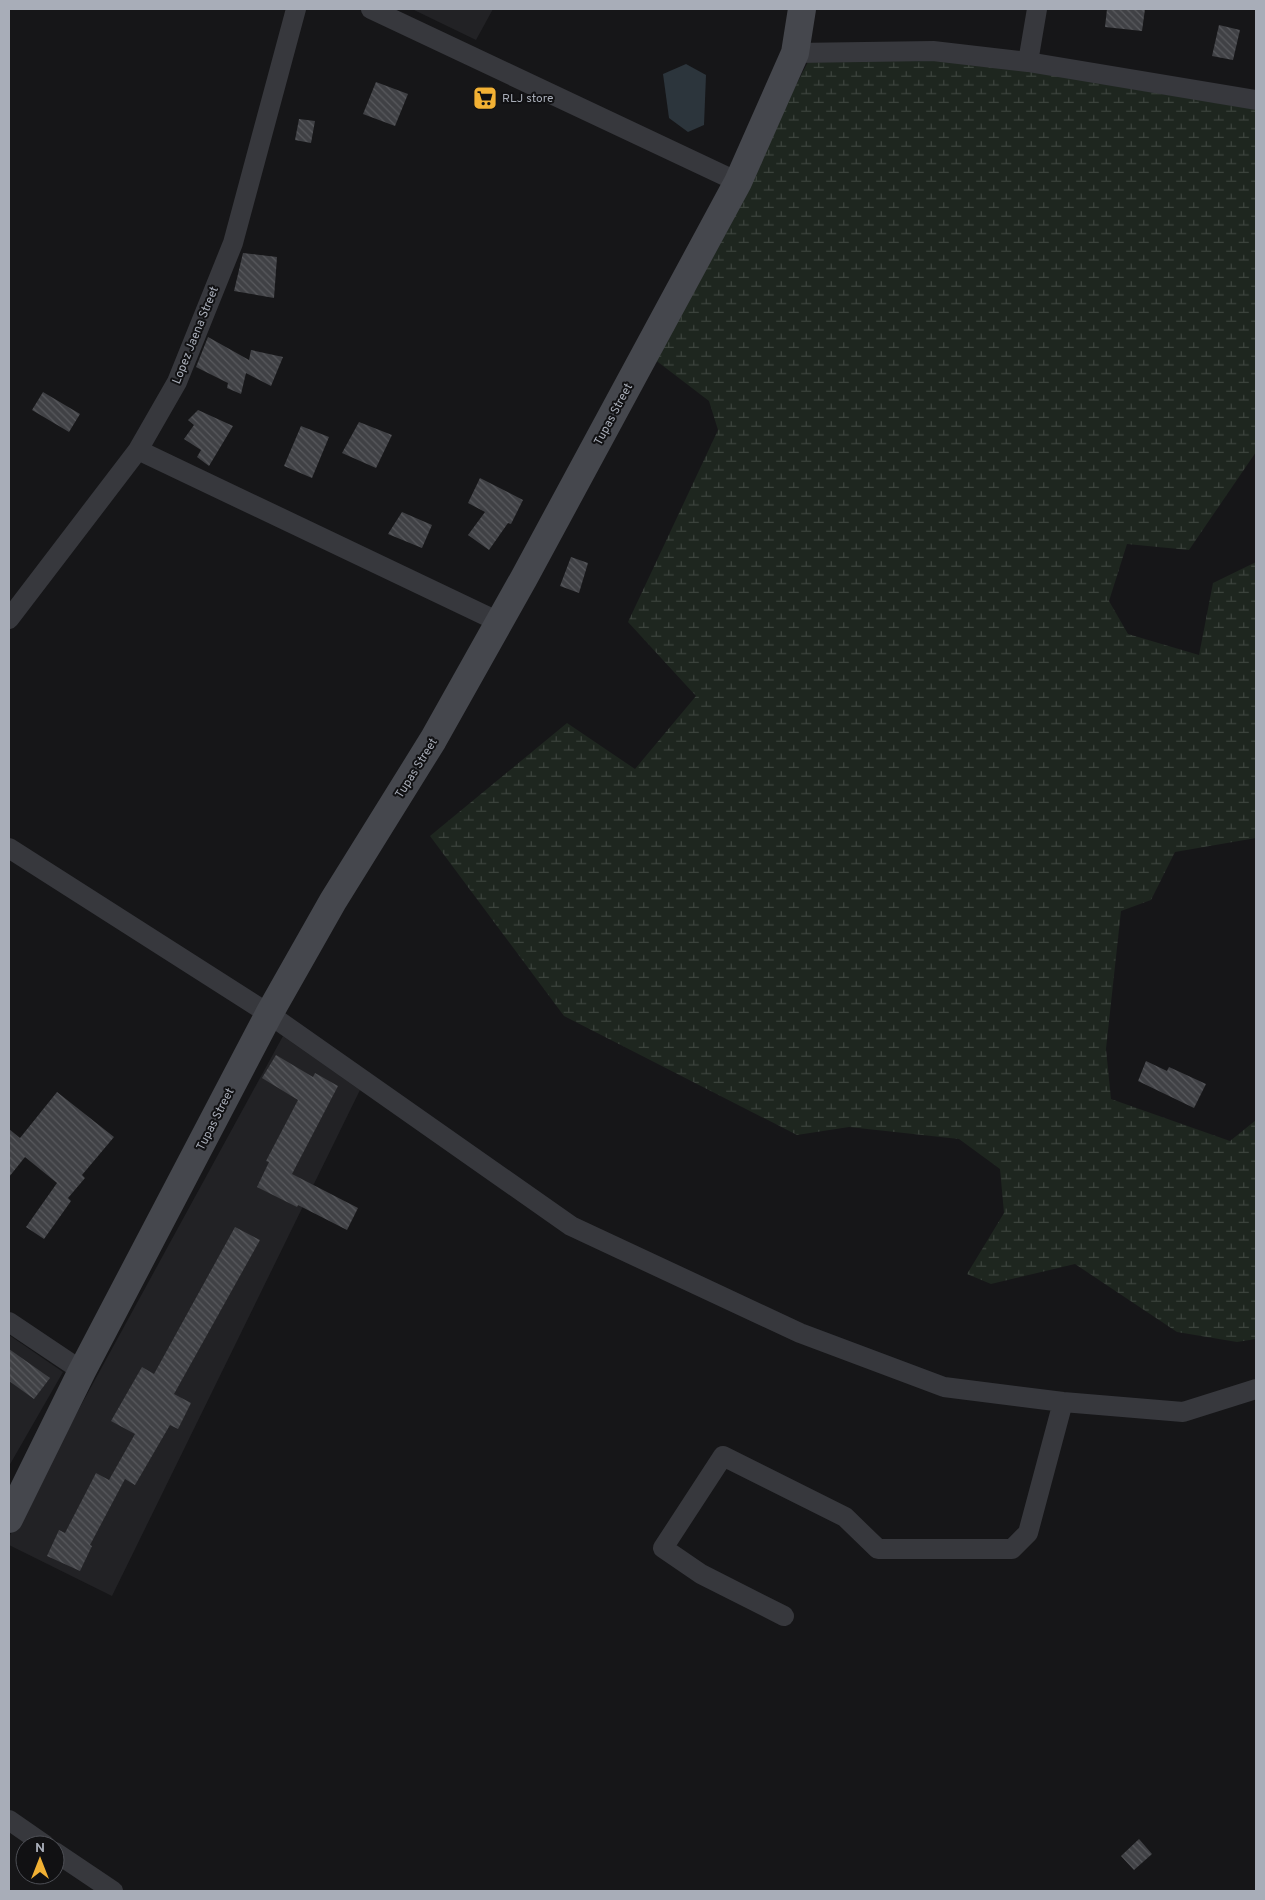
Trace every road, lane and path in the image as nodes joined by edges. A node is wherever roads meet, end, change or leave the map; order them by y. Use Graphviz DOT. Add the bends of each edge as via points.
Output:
graph roads {
  1 [pos="296,9"];
  2 [pos="371,9"];
  3 [pos="802,9"];
  4 [pos="1037,9"];
  5 [pos="795,53"];
  6 [pos="1028,62"];
  7 [pos="1256,100"];
  8 [pos="738,182"];
  9 [pos="138,450"];
  10 [pos="9,620"];
  11 [pos="499,622"];
  12 [pos="9,848"];
  13 [pos="269,1014"];
  14 [pos="9,1322"];
  15 [pos="82,1371"];
  16 [pos="1256,1389"];
  17 [pos="1063,1402"];
  18 [pos="9,1519"];
  19 [pos="784,1616"];
  20 [pos="9,1820"];
  21 [pos="31,1835"];
  22 [pos="65,1859"];
  23 [pos="113,1891"];
  1 -- 9 [label="street, Lopez Jaena Street" via="233,243 177,382"];
  2 -- 8 [label="street"];
  3 -- 5 [label="street, Tupas Street"];
  4 -- 6 [label="street"];
  5 -- 6 [label="street" via="933,51"];
  5 -- 8 [label="street, Tupas Street"];
  6 -- 7 [label="street"];
  8 -- 11 [label="street, Tupas Street"];
  9 -- 10 [label="street, Lopez Jaena Street"];
  9 -- 11 [label="street"];
  11 -- 13 [label="street, Tupas Street" via="433,740 333,901"];
  12 -- 13 [label="street"];
  13 -- 15 [label="street, Tupas Street"];
  13 -- 17 [label="street" via="571,1226 800,1333 944,1387"];
  14 -- 15 [label="street"];
  15 -- 18 [label="street, Tupas Street"];
  16 -- 17 [label="street" via="1183,1412"];
  17 -- 19 [label="street" via="1028,1533 1012,1549 878,1549 845,1517 723,1456 664,1548 701,1574"];
  20 -- 21 [label="street"];
  22 -- 23 [label="street"];
}
